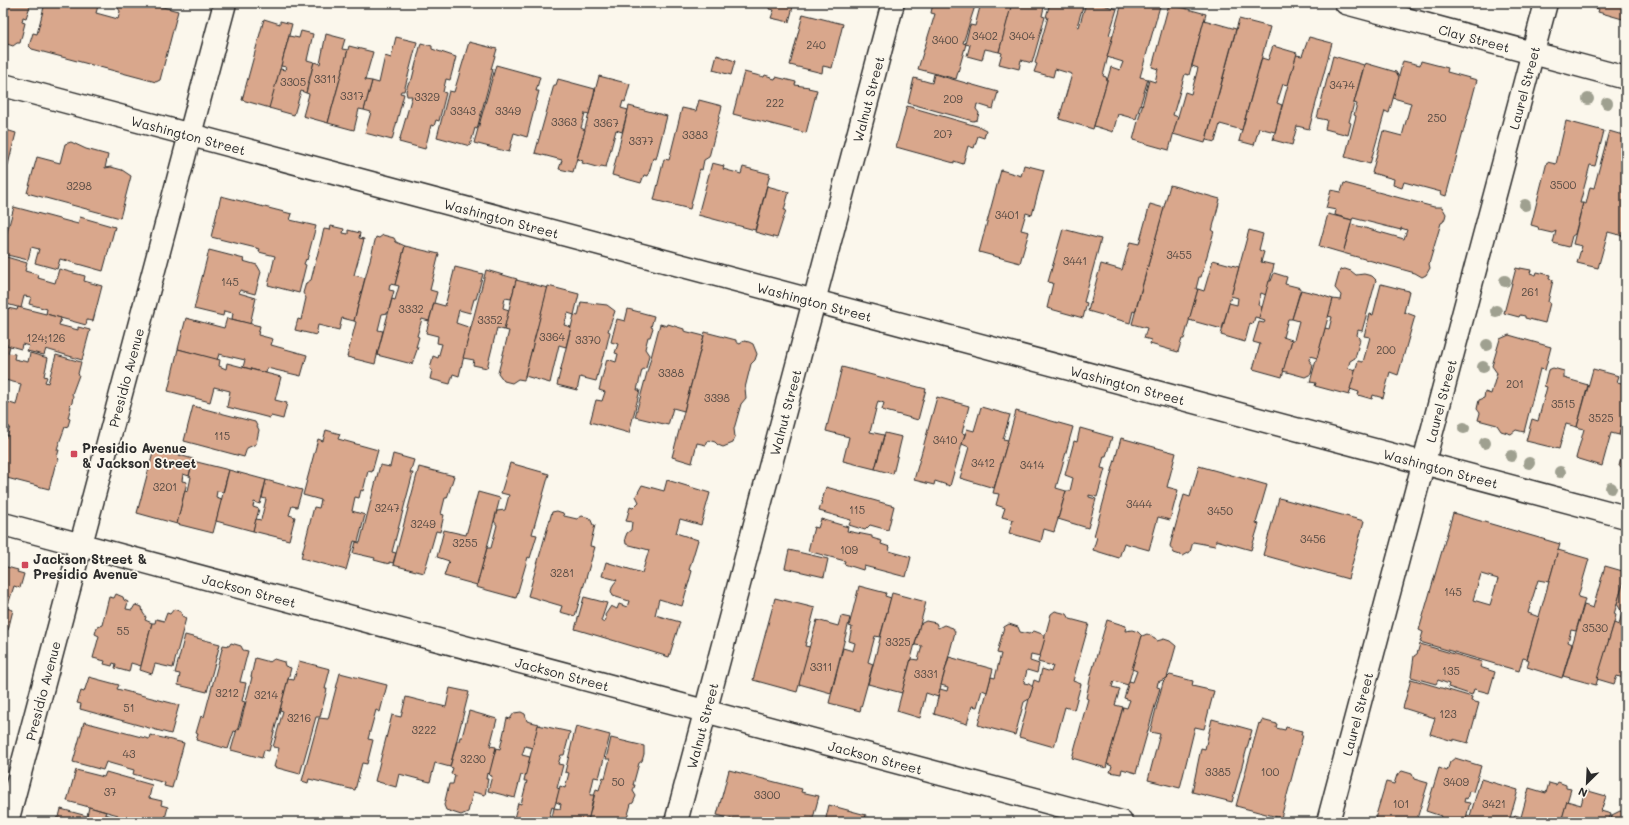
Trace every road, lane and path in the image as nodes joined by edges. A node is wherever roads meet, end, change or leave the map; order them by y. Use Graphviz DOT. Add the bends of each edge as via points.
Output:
graph roads {
  1 [pos="225,3"];
  2 [pos="893,3"];
  3 [pos="1346,3"];
  4 [pos="1546,3"];
  5 [pos="1533,52"];
  6 [pos="1626,78"];
  7 [pos="3,85"];
  8 [pos="190,135"];
  9 [pos="814,301"];
  10 [pos="1424,463"];
  11 [pos="1626,517"];
  12 [pos="3,524"];
  13 [pos="81,545"];
  14 [pos="706,711"];
  15 [pos="7,822"];
  16 [pos="676,822"];
  17 [pos="1121,822"];
  18 [pos="1328,822"];
  1 -- 8 [label="street, Presidio Avenue"];
  2 -- 9 [label="street, Walnut Street"];
  3 -- 5 [label="street, Clay Street"];
  4 -- 5 [label="street, Laurel Street"];
  5 -- 6 [label="street, Clay Street"];
  5 -- 10 [label="street, Laurel Street"];
  7 -- 8 [label="street, Washington Street"];
  8 -- 9 [label="street, Washington Street"];
  8 -- 13 [label="street, Presidio Avenue"];
  9 -- 10 [label="street, Washington Street"];
  9 -- 14 [label="street, Walnut Street"];
  10 -- 11 [label="street, Washington Street"];
  10 -- 18 [label="street, Laurel Street"];
  12 -- 13 [label="street, Jackson Street"];
  13 -- 14 [label="street, Jackson Street"];
  13 -- 15 [label="street, Presidio Avenue"];
  14 -- 16 [label="street, Walnut Street"];
  14 -- 17 [label="street, Jackson Street"];
}
